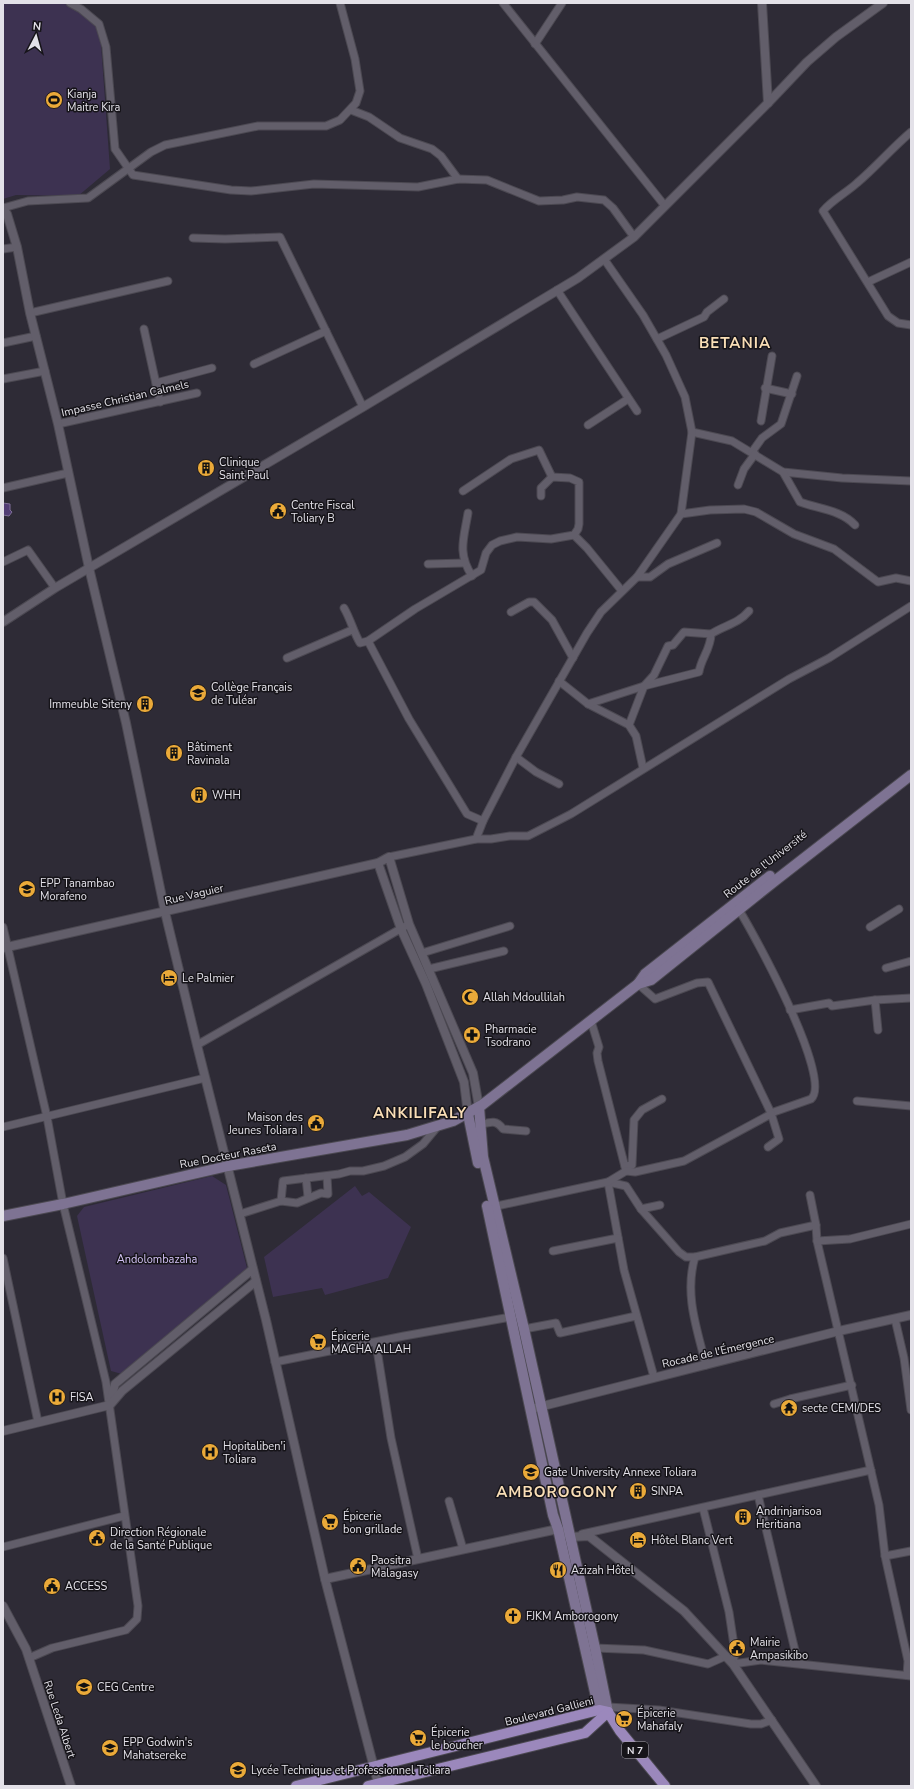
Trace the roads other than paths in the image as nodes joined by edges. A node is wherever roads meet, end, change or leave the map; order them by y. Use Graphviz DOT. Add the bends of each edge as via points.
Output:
graph roads {
  1 [pos="70,3"];
  2 [pos="340,3"];
  3 [pos="503,3"];
  4 [pos="562,3"];
  5 [pos="762,3"];
  6 [pos="883,3"];
  7 [pos="535,44"];
  8 [pos="768,103"];
  9 [pos="351,110"];
  10 [pos="911,132"];
  11 [pos="129,169"];
  12 [pos="458,179"];
  13 [pos="665,206"];
  14 [pos="3,209"];
  15 [pos="634,237"];
  16 [pos="193,238"];
  17 [pos="17,246"];
  18 [pos="3,249"];
  19 [pos="604,259"];
  20 [pos="911,262"];
  21 [pos="168,281"];
  22 [pos="868,282"];
  23 [pos="557,290"];
  24 [pos="724,299"];
  25 [pos="30,313"];
  26 [pos="911,325"];
  27 [pos="144,329"];
  28 [pos="326,331"];
  29 [pos="36,336"];
  30 [pos="657,340"];
  31 [pos="3,343"];
  32 [pos="772,356"];
  33 [pos="254,364"];
  34 [pos="212,368"];
  35 [pos="45,371"];
  36 [pos="797,376"];
  37 [pos="3,379"];
  38 [pos="156,383"];
  39 [pos="765,388"];
  40 [pos="197,393"];
  41 [pos="792,394"];
  42 [pos="628,399"];
  43 [pos="160,402"];
  44 [pos="363,407"];
  45 [pos="637,411"];
  46 [pos="761,421"];
  47 [pos="58,424"];
  48 [pos="588,425"];
  49 [pos="692,432"];
  50 [pos="754,453"];
  51 [pos="783,472"];
  52 [pos="68,473"];
  53 [pos="552,478"];
  54 [pos="911,481"];
  55 [pos="738,485"];
  56 [pos="3,488"];
  57 [pos="463,490"];
  58 [pos="541,496"];
  59 [pos="468,512"];
  60 [pos="682,514"];
  61 [pos="855,525"];
  62 [pos="574,535"];
  63 [pos="717,543"];
  64 [pos="3,562"];
  65 [pos="464,563"];
  66 [pos="428,564"];
  67 [pos="89,568"];
  68 [pos="472,576"];
  69 [pos="637,577"];
  70 [pos="911,581"];
  71 [pos="55,588"];
  72 [pos="622,591"];
  73 [pos="911,606"];
  74 [pos="344,608"];
  75 [pos="749,611"];
  76 [pos="510,612"];
  77 [pos="3,622"];
  78 [pos="352,630"];
  79 [pos="711,634"];
  80 [pos="368,641"];
  81 [pos="287,658"];
  82 [pos="573,658"];
  83 [pos="559,681"];
  84 [pos="644,686"];
  85 [pos="588,704"];
  86 [pos="629,725"];
  87 [pos="516,757"];
  88 [pos="911,767"];
  89 [pos="643,768"];
  90 [pos="911,775"];
  91 [pos="560,784"];
  92 [pos="482,821"];
  93 [pos="476,839"];
  94 [pos="388,857"];
  95 [pos="378,863"];
  96 [pos="899,909"];
  97 [pos="739,910"];
  98 [pos="165,912"];
  99 [pos="409,924"];
  100 [pos="510,926"];
  101 [pos="870,926"];
  102 [pos="3,927"];
  103 [pos="400,929"];
  104 [pos="5,947"];
  105 [pos="504,952"];
  106 [pos="422,953"];
  107 [pos="911,961"];
  108 [pos="886,968"];
  109 [pos="429,969"];
  110 [pos="638,984"];
  111 [pos="911,998"];
  112 [pos="875,1000"];
  113 [pos="790,1010"];
  114 [pos="591,1020"];
  115 [pos="878,1030"];
  116 [pos="196,1045"];
  117 [pos="205,1078"];
  118 [pos="662,1099"];
  119 [pos="857,1102"];
  120 [pos="911,1106"];
  121 [pos="479,1107"];
  122 [pos="771,1113"];
  123 [pos="468,1114"];
  124 [pos="47,1117"];
  125 [pos="480,1125"];
  126 [pos="438,1126"];
  127 [pos="3,1127"];
  128 [pos="526,1131"];
  129 [pos="768,1146"];
  130 [pos="228,1166"];
  131 [pos="625,1169"];
  132 [pos="327,1176"];
  133 [pos="306,1178"];
  134 [pos="608,1182"];
  135 [pos="810,1196"];
  136 [pos="308,1198"];
  137 [pos="281,1201"];
  138 [pos="63,1204"];
  139 [pos="660,1205"];
  140 [pos="491,1208"];
  141 [pos="641,1209"];
  142 [pos="240,1214"];
  143 [pos="3,1216"];
  144 [pos="911,1224"];
  145 [pos="816,1225"];
  146 [pos="618,1238"];
  147 [pos="817,1241"];
  148 [pos="553,1251"];
  149 [pos="695,1257"];
  150 [pos="3,1258"];
  151 [pos="253,1269"];
  152 [pos="256,1281"];
  153 [pos="911,1315"];
  154 [pos="636,1316"];
  155 [pos="511,1317"];
  156 [pos="895,1319"];
  157 [pos="524,1329"];
  158 [pos="839,1331"];
  159 [pos="376,1343"];
  160 [pos="275,1362"];
  161 [pos="706,1365"];
  162 [pos="654,1377"];
  163 [pos="852,1385"];
  164 [pos="774,1404"];
  165 [pos="110,1405"];
  166 [pos="536,1408"];
  167 [pos="911,1410"];
  168 [pos="38,1422"];
  169 [pos="3,1431"];
  170 [pos="871,1470"];
  171 [pos="758,1495"];
  172 [pos="449,1501"];
  173 [pos="703,1508"];
  174 [pos="124,1516"];
  175 [pos="558,1528"];
  176 [pos="570,1537"];
  177 [pos="3,1547"];
  178 [pos="463,1549"];
  179 [pos="911,1551"];
  180 [pos="885,1556"];
  181 [pos="418,1559"];
  182 [pos="325,1579"];
  183 [pos="3,1606"];
  184 [pos="596,1648"];
  185 [pos="726,1656"];
  186 [pos="29,1658"];
  187 [pos="798,1663"];
  188 [pos="733,1664"];
  189 [pos="909,1676"];
  190 [pos="605,1710"];
  191 [pos="772,1720"];
  192 [pos="374,1767"];
  193 [pos="378,1783"];
  194 [pos="70,1786"];
  195 [pos="296,1786"];
  196 [pos="368,1786"];
  197 [pos="665,1786"];
  198 [pos="816,1786"];
  1 -- 11 [label="street" via="99,24 106,48 115,149"];
  2 -- 9 [label="street" via="355,59 360,91"];
  3 -- 7 [label="street"];
  4 -- 7 [label="street"];
  5 -- 8 [label="street"];
  6 -- 8 [label="street" via="807,62"];
  7 -- 13 [label="street"];
  8 -- 13 [label="street"];
  9 -- 11 [label="street" via="340,120 326,126 258,126 165,145"];
  9 -- 12 [label="street" via="369,117 400,138 432,148"];
  10 -- 22 [label="street" via="824,211"];
  11 -- 12 [label="street" via="133,175 251,191 314,184 418,187"];
  11 -- 14 [label="street" via="88,198 28,201"];
  12 -- 15 [label="street" via="487,180 539,201 577,197 604,200"];
  13 -- 15 [label="street"];
  14 -- 17 [label="street" via="8,214"];
  15 -- 19 [label="street"];
  16 -- 28 [label="street" via="280,237"];
  17 -- 18 [label="street"];
  17 -- 25 [label="street"];
  19 -- 23 [label="street"];
  19 -- 30 [label="street"];
  20 -- 22 [label="street"];
  21 -- 25 [label="street"];
  22 -- 26 [label="street" via="888,316 898,323"];
  23 -- 42 [label="street"];
  23 -- 44 [label="street"];
  24 -- 30 [label="street" via="707,312 704,318"];
  25 -- 29 [label="street"];
  27 -- 38 [label="street"];
  28 -- 33 [label="street"];
  28 -- 44 [label="street"];
  29 -- 31 [label="street"];
  29 -- 35 [label="street"];
  30 -- 49 [label="street" via="685,397"];
  32 -- 39 [label="street"];
  34 -- 38 [label="street"];
  35 -- 37 [label="street"];
  35 -- 47 [label="street"];
  36 -- 41 [label="street"];
  38 -- 43 [label="street"];
  39 -- 41 [label="street"];
  39 -- 46 [label="street"];
  40 -- 43 [label="street, Impasse Christian Calmels"];
  41 -- 50 [label="street" via="781,424 762,438"];
  42 -- 45 [label="street"];
  42 -- 48 [label="street"];
  43 -- 47 [label="street, Impasse Christian Calmels"];
  44 -- 67 [label="street"];
  47 -- 52 [label="street"];
  49 -- 50 [label="street" via="732,441"];
  49 -- 60 [label="street"];
  50 -- 51 [label="street"];
  50 -- 55 [label="street"];
  51 -- 54 [label="street"];
  51 -- 61 [label="street" via="800,502 842,514"];
  52 -- 56 [label="street"];
  52 -- 67 [label="street"];
  53 -- 57 [label="street" via="539,450 511,458"];
  53 -- 58 [label="street" via="541,488"];
  53 -- 62 [label="street" via="570,478 579,482 579,524"];
  59 -- 65 [label="street" via="463,542"];
  60 -- 69 [label="street"];
  60 -- 70 [label="street" via="717,510 756,512 794,534 834,549 878,582 896,578"];
  62 -- 68 [label="street" via="551,539 517,537 500,541 492,545 486,553 481,570"];
  62 -- 72 [label="street"];
  63 -- 69 [label="street" via="668,564 650,577"];
  64 -- 71 [label="street" via="28,550"];
  65 -- 66 [label="street"];
  65 -- 68 [label="street"];
  67 -- 71 [label="street"];
  67 -- 98 [label="street" via="126,723"];
  68 -- 80 [label="street" via="415,609"];
  69 -- 72 [label="street"];
  71 -- 77 [label="street"];
  72 -- 82 [label="street" via="601,612"];
  73 -- 89 [label="street" via="829,658 789,679"];
  74 -- 78 [label="street" via="352,624"];
  75 -- 79 [label="street" via="741,621"];
  76 -- 82 [label="street" via="534,602 552,620"];
  78 -- 80 [label="street" via="360,643"];
  78 -- 81 [label="street"];
  79 -- 84 [label="street" via="684,632 673,645 668,646 654,675"];
  79 -- 84 [label="street" via="699,672"];
  80 -- 92 [label="street" via="409,719 467,814"];
  82 -- 83 [label="street"];
  83 -- 85 [label="street"];
  83 -- 87 [label="street"];
  84 -- 85 [label="street"];
  84 -- 86 [label="street"];
  85 -- 86 [label="street"];
  86 -- 89 [label="street" via="636,736"];
  87 -- 91 [label="street" via="536,772"];
  87 -- 92 [label="street"];
  88 -- 110 [label="main road, Route de l'Université" via="649,970"];
  89 -- 93 [label="street" via="571,814 528,836"];
  90 -- 97 [label="main road, Route de l'Université"];
  92 -- 93 [label="street"];
  93 -- 94 [label="street"];
  94 -- 95 [label="street, Rue Vaguier"];
  94 -- 99 [label="street"];
  95 -- 98 [label="street, Rue Vaguier"];
  95 -- 103 [label="street"];
  96 -- 101 [label="street"];
  97 -- 110 [label="main road, Route de l'Université" via="651,980"];
  97 -- 113 [label="street" via="758,940"];
  98 -- 104 [label="street, Rue Vaguier"];
  98 -- 116 [label="street"];
  99 -- 103 [label="street"];
  99 -- 106 [label="street"];
  100 -- 106 [label="street"];
  102 -- 104 [label="street"];
  103 -- 116 [label="street"];
  103 -- 123 [label="street" via="426,984 464,1082"];
  104 -- 124 [label="street"];
  105 -- 109 [label="street"];
  106 -- 109 [label="street"];
  107 -- 108 [label="street"];
  109 -- 121 [label="street" via="473,1073"];
  110 -- 114 [label="main road, Route de l'Université"];
  110 -- 122 [label="street" via="655,999 697,983 708,982"];
  111 -- 112 [label="street"];
  112 -- 113 [label="street" via="832,1006 829,1003"];
  112 -- 115 [label="street"];
  113 -- 122 [label="street" via="800,1029 815,1072 815,1096"];
  114 -- 121 [label="main road, Route de l'Université"];
  114 -- 131 [label="street" via="599,1047 598,1061"];
  116 -- 117 [label="street"];
  117 -- 124 [label="street"];
  117 -- 130 [label="street"];
  118 -- 131 [label="street" via="642,1110 634,1120 632,1165"];
  119 -- 120 [label="street"];
  121 -- 123 [label="main road, Rue Docteur Raseta"];
  121 -- 125 [label="main road"];
  122 -- 129 [label="street" via="779,1139"];
  122 -- 131 [label="street" via="684,1161 635,1172"];
  123 -- 126 [label="main road, Rue Docteur Raseta"];
  123 -- 140 [label="main road"];
  124 -- 127 [label="street"];
  124 -- 138 [label="street"];
  125 -- 128 [label="street" via="493,1121 499,1123 503,1129"];
  125 -- 140 [label="main road"];
  126 -- 130 [label="main road, Rue Docteur Raseta" via="407,1135"];
  126 -- 132 [label="street" via="422,1144 404,1157 384,1166"];
  130 -- 138 [label="main road, Rue Docteur Raseta"];
  130 -- 142 [label="street"];
  131 -- 134 [label="street"];
  132 -- 133 [label="street"];
  132 -- 136 [label="street" via="328,1194 321,1193"];
  133 -- 136 [label="street"];
  133 -- 137 [label="street" via="283,1182"];
  134 -- 140 [label="street"];
  134 -- 141 [label="street" via="626,1186"];
  134 -- 146 [label="street"];
  135 -- 145 [label="street"];
  136 -- 137 [label="street" via="297,1203"];
  137 -- 142 [label="street"];
  138 -- 143 [label="main road, Rue Docteur Raseta"];
  138 -- 165 [label="street"];
  139 -- 141 [label="street"];
  140 -- 155 [label="main road"];
  140 -- 157 [label="main road"];
  141 -- 149 [label="street" via="679,1252 686,1257"];
  142 -- 151 [label="street"];
  144 -- 147 [label="street" via="850,1239"];
  145 -- 147 [label="street"];
  145 -- 149 [label="street" via="780,1233 765,1241"];
  146 -- 148 [label="street"];
  146 -- 154 [label="street"];
  147 -- 158 [label="street"];
  149 -- 161 [label="street" via="690,1287 692,1312"];
  150 -- 168 [label="street"];
  151 -- 152 [label="street"];
  151 -- 165 [label="street" via="116,1384"];
  152 -- 160 [label="street"];
  152 -- 165 [label="street" via="122,1391"];
  153 -- 156 [label="street, Rocade de l'Émergence"];
  154 -- 157 [label="street" via="560,1333 556,1323"];
  154 -- 162 [label="street"];
  155 -- 159 [label="street"];
  155 -- 166 [label="main road"];
  156 -- 158 [label="street, Rocade de l'Émergence"];
  156 -- 167 [label="street" via="903,1351"];
  157 -- 166 [label="main road"];
  158 -- 161 [label="street, Rocade de l'Émergence"];
  158 -- 163 [label="street"];
  159 -- 160 [label="street"];
  159 -- 181 [label="street" via="391,1438"];
  160 -- 182 [label="street"];
  161 -- 162 [label="street, Rocade de l'Émergence"];
  162 -- 166 [label="street, Rocade de l'Émergence"];
  163 -- 164 [label="street"];
  163 -- 170 [label="street"];
  165 -- 168 [label="street"];
  165 -- 174 [label="street"];
  166 -- 175 [label="main road" via="553,1515"];
  166 -- 176 [label="main road"];
  168 -- 169 [label="street"];
  170 -- 171 [label="street"];
  170 -- 180 [label="street" via="879,1505"];
  171 -- 173 [label="street"];
  171 -- 187 [label="street"];
  172 -- 178 [label="street"];
  173 -- 176 [label="street"];
  173 -- 188 [label="street" via="729,1612 735,1652"];
  174 -- 177 [label="street"];
  174 -- 186 [label="street" via="138,1606 137,1619 126,1630 52,1648"];
  175 -- 176 [label="street"];
  175 -- 178 [label="street"];
  175 -- 190 [label="main road"];
  176 -- 184 [label="main road"];
  176 -- 185 [label="street" via="588,1536 684,1611"];
  178 -- 181 [label="street"];
  179 -- 180 [label="street"];
  180 -- 189 [label="street"];
  181 -- 182 [label="street"];
  182 -- 192 [label="street"];
  183 -- 186 [label="street, Rue Leda Albert"];
  184 -- 185 [label="street" via="644,1650 708,1664"];
  184 -- 190 [label="main road"];
  185 -- 188 [label="street"];
  186 -- 194 [label="street, Rue Leda Albert"];
  187 -- 188 [label="street" via="760,1660"];
  187 -- 189 [label="street"];
  188 -- 191 [label="street"];
  190 -- 191 [label="street" via="659,1710 751,1724"];
  190 -- 192 [label="main road, Boulevard Gallieni"];
  190 -- 193 [label="main road, Boulevard Gallieni" via="585,1733"];
  190 -- 197 [label="main road, N 7"];
  191 -- 198 [label="street"];
  192 -- 193 [label="street"];
  192 -- 195 [label="main road, Boulevard Gallieni"];
  193 -- 196 [label="main road, Boulevard Gallieni"];
}
